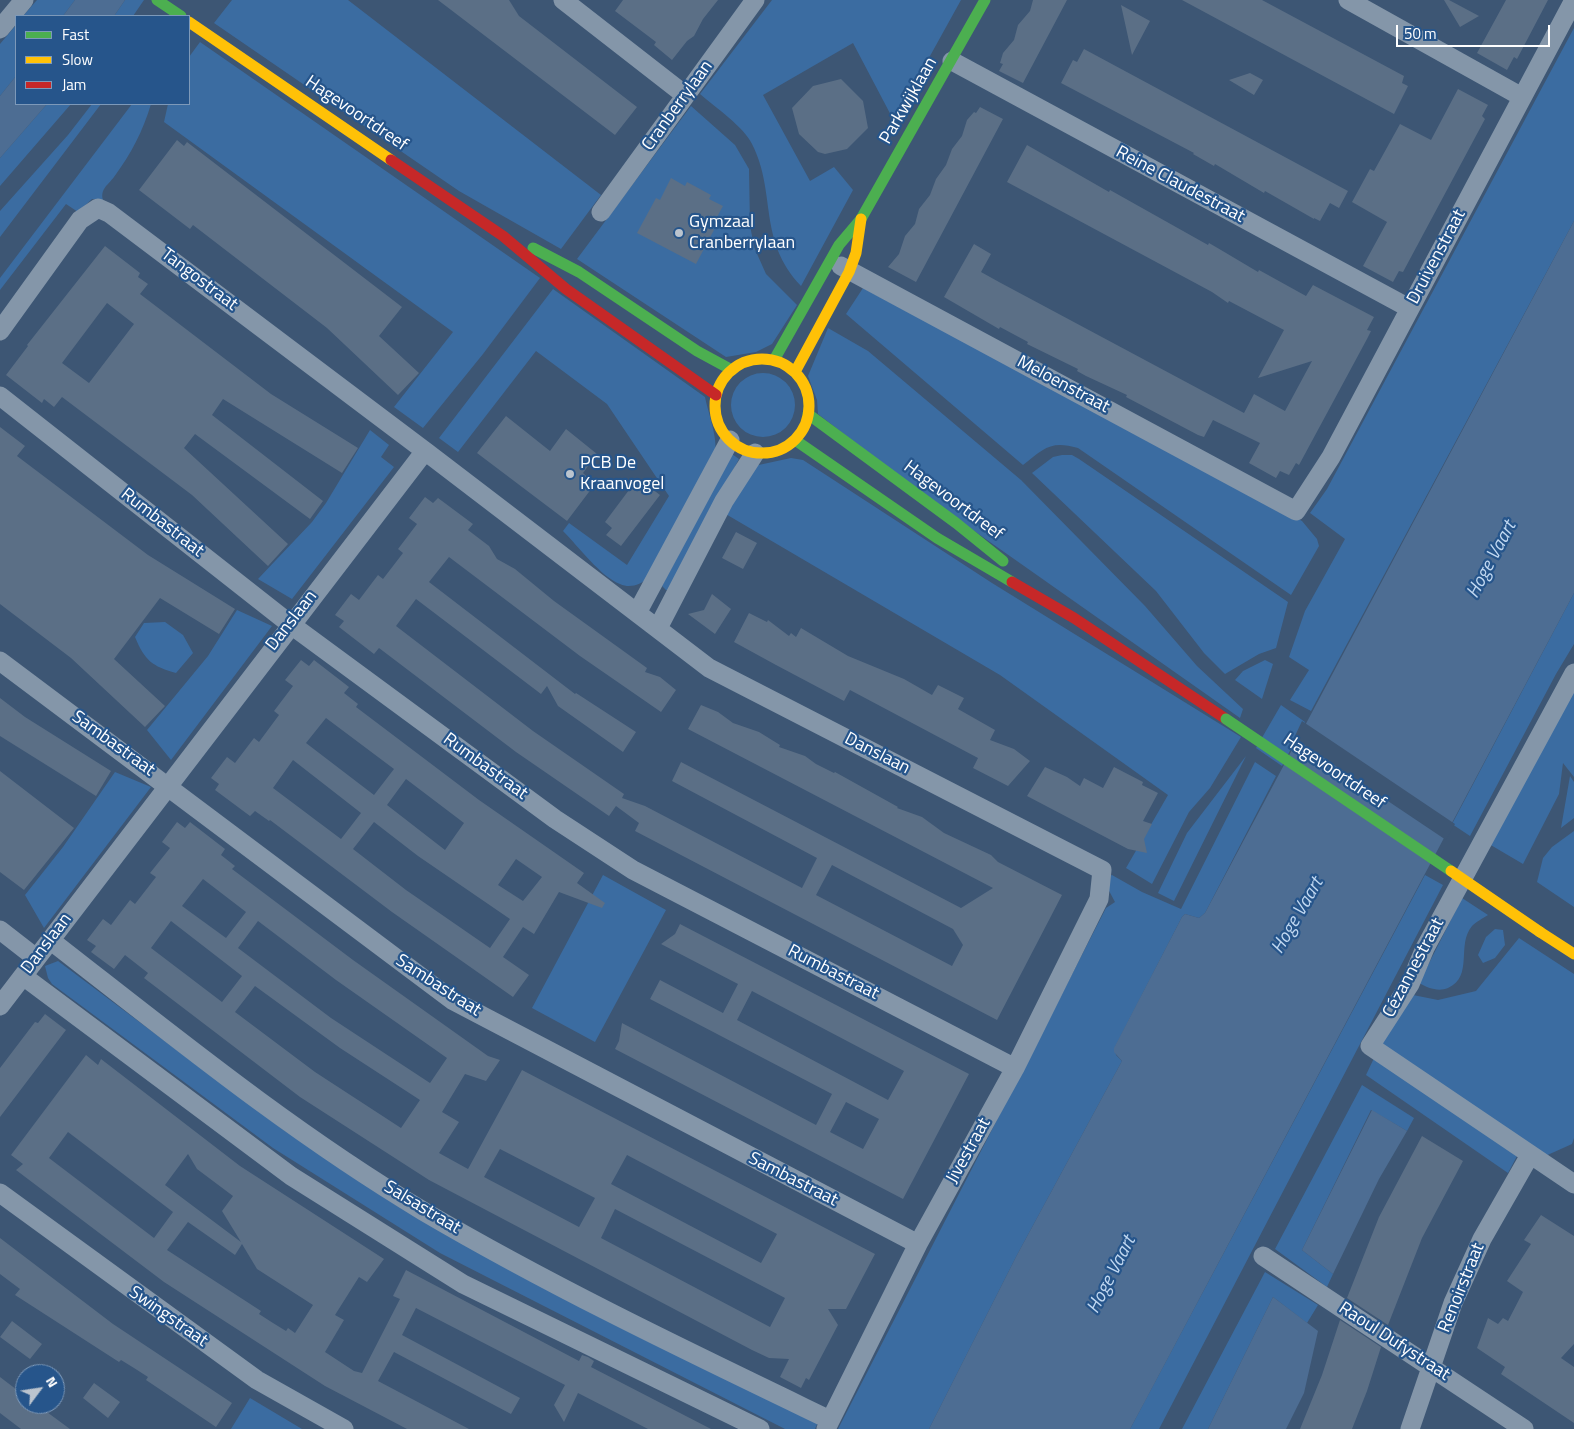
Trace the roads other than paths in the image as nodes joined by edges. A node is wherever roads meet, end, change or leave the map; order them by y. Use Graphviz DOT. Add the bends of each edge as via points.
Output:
graph roads {
  1 [pos="24,0"];
  2 [pos="157,0"];
  3 [pos="563,0"];
  4 [pos="755,0"];
  5 [pos="985,0"];
  6 [pos="1348,0"];
  7 [pos="1574,0"];
  8 [pos="180,15"];
  9 [pos="190,23"];
  10 [pos="0,29"];
  11 [pos="952,62"];
  12 [pos="685,95"];
  13 [pos="1522,97"];
  14 [pos="602,212"];
  15 [pos="861,219"];
  16 [pos="503,236"];
  17 [pos="831,260"];
  18 [pos="850,272"];
  19 [pos="1409,308"];
  20 [pos="0,331"];
  21 [pos="774,360"];
  22 [pos="732,370"];
  23 [pos="795,372"];
  24 [pos="716,395"];
  25 [pos="0,396"];
  26 [pos="808,414"];
  27 [pos="730,440"];
  28 [pos="795,440"];
  29 [pos="425,450"];
  30 [pos="755,452"];
  31 [pos="1296,511"];
  32 [pos="636,613"];
  33 [pos="1074,618"];
  34 [pos="290,624"];
  35 [pos="658,628"];
  36 [pos="0,661"];
  37 [pos="1574,673"];
  38 [pos="168,785"];
  39 [pos="1102,870"];
  40 [pos="0,930"];
  41 [pos="50,940"];
  42 [pos="1574,954"];
  43 [pos="36,958"];
  44 [pos="23,976"];
  45 [pos="0,1006"];
  46 [pos="1015,1068"];
  47 [pos="1530,1155"];
  48 [pos="1574,1184"];
  49 [pos="0,1193"];
  50 [pos="918,1244"];
  51 [pos="1263,1256"];
  52 [pos="1432,1367"];
  53 [pos="828,1425"];
  54 [pos="344,1429"];
  55 [pos="760,1429"];
  56 [pos="1410,1429"];
  57 [pos="1524,1429"];
  1 -- 10 [label="street"];
  2 -- 8 [label="main road"];
  3 -- 12 [label="street"];
  4 -- 12 [label="street, Cranberrylaan"];
  5 -- 11 [label="main road, Parkwijklaan"];
  6 -- 13 [label="street"];
  7 -- 13 [label="street, Druivenstraat"];
  9 -- 16 [label="main road, Hagevoortdreef"];
  11 -- 15 [label="main road, Parkwijklaan"];
  11 -- 19 [label="street, Reine Claudestraat"];
  12 -- 14 [label="street, Cranberrylaan"];
  13 -- 19 [label="street, Druivenstraat"];
  15 -- 17 [label="main road, Parkwijklaan"];
  15 -- 18 [label="main road, Parkwijklaan"];
  16 -- 22 [label="main road, Hagevoortdreef" via="546,253 579,272 697,351"];
  16 -- 24 [label="main road, Hagevoortdreef" via="566,289"];
  17 -- 18 [label="street, Meloenstraat"];
  17 -- 21 [label="main road, Parkwijklaan"];
  18 -- 23 [label="main road, Parkwijklaan"];
  18 -- 31 [label="street, Meloenstraat"];
  19 -- 31 [label="street, Druivenstraat" via="1331,458"];
  20 -- 29 [label="street, Tangostraat" via="80,220 98,208 109,213"];
  21 -- 22 [label="main road" via="744,362"];
  21 -- 23 [label="main road"];
  22 -- 24 [label="main road"];
  23 -- 26 [label="main road" via="806,392"];
  24 -- 27 [label="main road" via="715,411 720,427"];
  25 -- 34 [label="street, Rumbastraat"];
  26 -- 28 [label="main road" via="804,428"];
  26 -- 33 [label="main road, Hagevoortdreef" via="956,523"];
  27 -- 30 [label="main road"];
  27 -- 32 [label="street"];
  28 -- 30 [label="main road" via="777,451"];
  28 -- 33 [label="main road, Hagevoortdreef" via="937,538"];
  29 -- 32 [label="street, Danslaan"];
  29 -- 34 [label="street, Danslaan"];
  30 -- 35 [label="street" via="724,501"];
  32 -- 35 [label="street, Danslaan"];
  33 -- 42 [label="main road, Hagevoortdreef, bridge"];
  34 -- 38 [label="street, Danslaan"];
  34 -- 46 [label="street, Rumbastraat" via="555,819 633,870"];
  35 -- 39 [label="street, Danslaan" via="709,668"];
  36 -- 38 [label="street, Sambastraat"];
  37 -- 47 [label="street, Cézannestraat" via="1429,939 1410,984 1370,1046"];
  38 -- 41 [label="street, Danslaan"];
  38 -- 50 [label="street, Sambastraat" via="452,1000"];
  39 -- 46 [label="street, Jivestraat" via="1098,899"];
  40 -- 43 [label="street"];
  41 -- 43 [label="street, Danslaan"];
  41 -- 53 [label="street, Salsastraat" via="272,1112 423,1210 522,1266"];
  43 -- 44 [label="street, Danslaan"];
  44 -- 45 [label="street, Danslaan"];
  44 -- 55 [label="street" via="290,1176 464,1284"];
  46 -- 50 [label="street, Jivestraat"];
  47 -- 48 [label="street, Cézannestraat"];
  47 -- 52 [label="street, Renoirstraat" via="1482,1239 1453,1303"];
  49 -- 54 [label="street, Swingstraat" via="258,1380"];
  50 -- 53 [label="street, Jivestraat"];
  51 -- 52 [label="street, Raoul Dufystraat"];
  52 -- 56 [label="street, Renoirstraat"];
  52 -- 57 [label="street, Raoul Dufystraat"];
}
